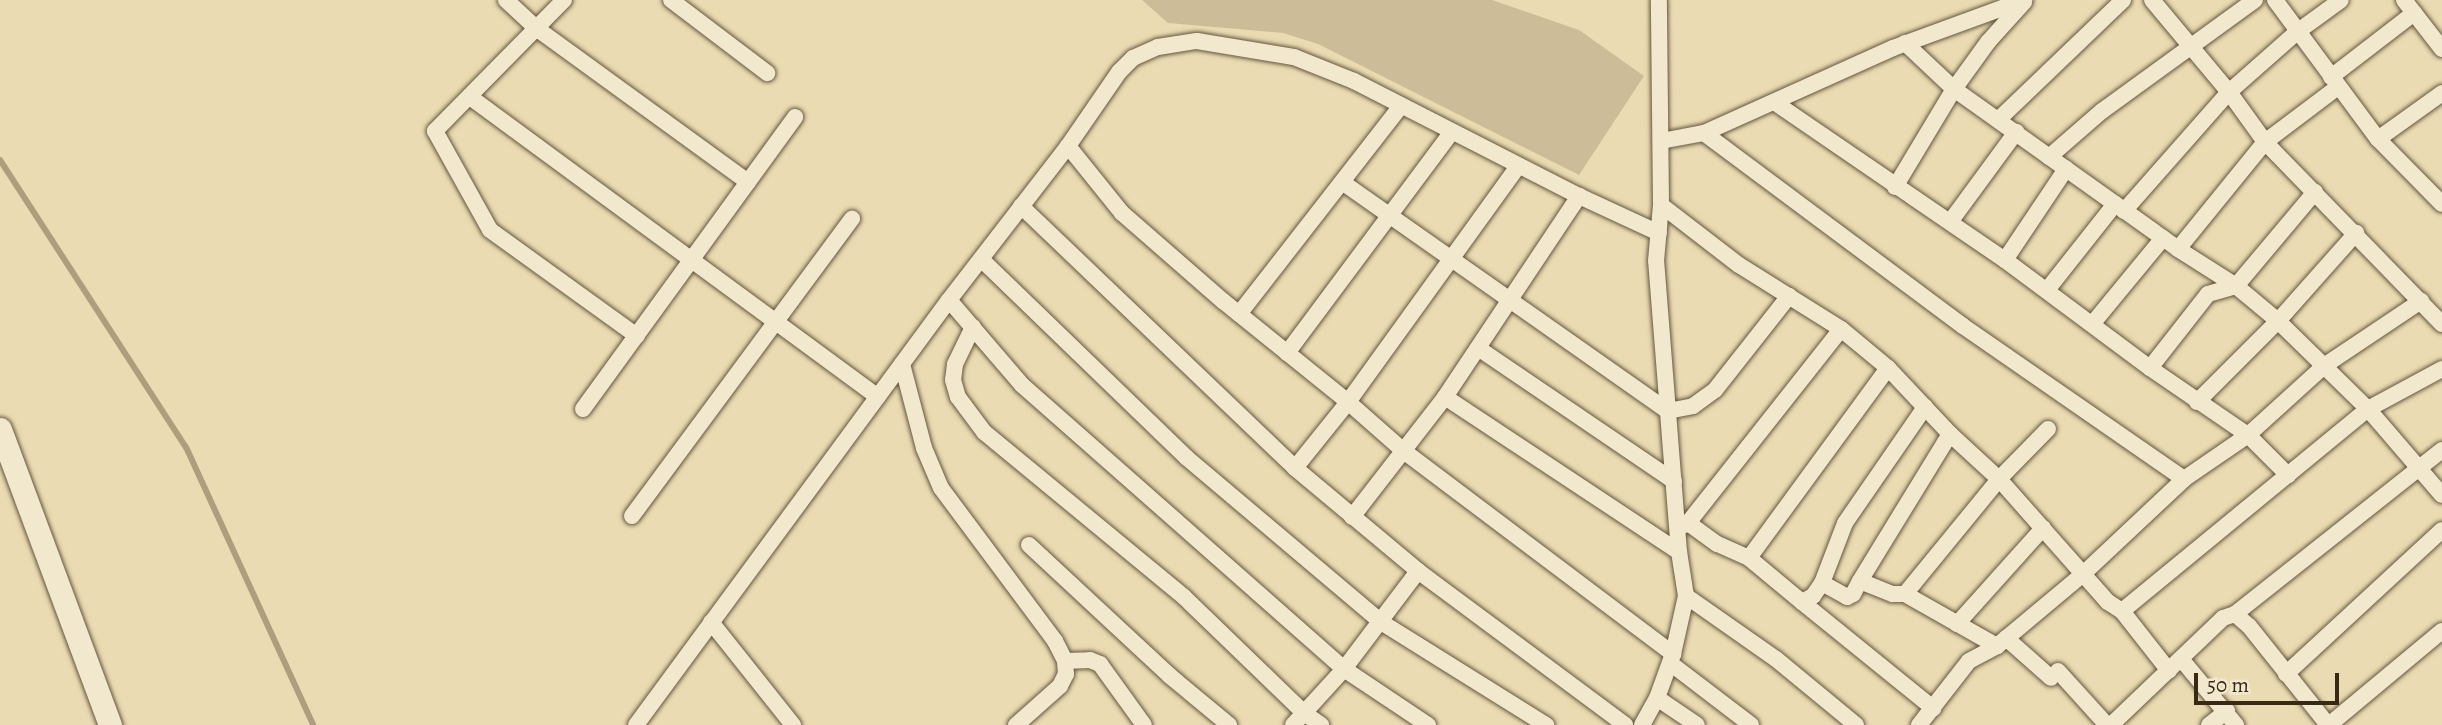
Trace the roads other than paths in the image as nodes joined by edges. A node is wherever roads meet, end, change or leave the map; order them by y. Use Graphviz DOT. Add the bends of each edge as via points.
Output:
graph roads {
  1 [pos="506,0"];
  2 [pos="564,0"];
  3 [pos="671,0"];
  4 [pos="1659,0"];
  5 [pos="2025,0"];
  6 [pos="2123,0"];
  7 [pos="2152,0"];
  8 [pos="2255,0"];
  9 [pos="2275,0"];
  10 [pos="2341,0"];
  11 [pos="2408,4"];
  12 [pos="536,28"];
  13 [pos="2297,32"];
  14 [pos="1905,43"];
  15 [pos="2189,46"];
  16 [pos="2442,48"];
  17 [pos="768,73"];
  18 [pos="2334,82"];
  19 [pos="1954,89"];
  20 [pos="2229,92"];
  21 [pos="2442,93"];
  22 [pos="470,97"];
  23 [pos="1774,102"];
  24 [pos="1401,106"];
  25 [pos="795,117"];
  26 [pos="1999,120"];
  27 [pos="1452,132"];
  28 [pos="2016,132"];
  29 [pos="1704,133"];
  30 [pos="2378,139"];
  31 [pos="1661,141"];
  32 [pos="2265,142"];
  33 [pos="1068,146"];
  34 [pos="2049,157"];
  35 [pos="1518,166"];
  36 [pos="2066,169"];
  37 [pos="748,182"];
  38 [pos="1342,182"];
  39 [pos="1895,187"];
  40 [pos="2315,192"];
  41 [pos="1578,197"];
  42 [pos="2442,204"];
  43 [pos="1661,205"];
  44 [pos="1021,206"];
  45 [pos="2119,207"];
  46 [pos="1390,215"];
  47 [pos="852,219"];
  48 [pos="1950,222"];
  49 [pos="1659,233"];
  50 [pos="2356,233"];
  51 [pos="2163,238"];
  52 [pos="2178,249"];
  53 [pos="1451,258"];
  54 [pos="692,260"];
  55 [pos="981,260"];
  56 [pos="2005,260"];
  57 [pos="2236,286"];
  58 [pos="2047,290"];
  59 [pos="1789,296"];
  60 [pos="949,300"];
  61 [pos="1510,300"];
  62 [pos="2421,301"];
  63 [pos="1239,314"];
  64 [pos="2278,321"];
  65 [pos="776,322"];
  66 [pos="2093,323"];
  67 [pos="2442,324"];
  68 [pos="973,327"];
  69 [pos="1841,330"];
  70 [pos="636,336"];
  71 [pos="1478,348"];
  72 [pos="1287,354"];
  73 [pos="902,364"];
  74 [pos="2324,366"];
  75 [pos="1888,368"];
  76 [pos="2150,368"];
  77 [pos="2442,369"];
  78 [pos="878,397"];
  79 [pos="1446,397"];
  80 [pos="2197,401"];
  81 [pos="1348,402"];
  82 [pos="1925,407"];
  83 [pos="2368,409"];
  84 [pos="583,410"];
  85 [pos="1668,411"];
  86 [pos="0,429"];
  87 [pos="2048,429"];
  88 [pos="1950,434"];
  89 [pos="2248,435"];
  90 [pos="2442,450"];
  91 [pos="1405,452"];
  92 [pos="1295,468"];
  93 [pos="2418,469"];
  94 [pos="2288,475"];
  95 [pos="1999,479"];
  96 [pos="2184,479"];
  97 [pos="1674,481"];
  98 [pos="2442,495"];
  99 [pos="632,516"];
  100 [pos="1352,517"];
  101 [pos="1683,526"];
  102 [pos="2043,528"];
  103 [pos="2442,530"];
  104 [pos="1029,545"];
  105 [pos="1679,552"];
  106 [pos="1749,558"];
  107 [pos="1418,571"];
  108 [pos="2083,574"];
  109 [pos="1860,581"];
  110 [pos="1822,583"];
  111 [pos="1905,594"];
  112 [pos="1686,596"];
  113 [pos="1802,602"];
  114 [pos="2122,611"];
  115 [pos="2235,614"];
  116 [pos="711,622"];
  117 [pos="1381,622"];
  118 [pos="1957,624"];
  119 [pos="2442,631"];
  120 [pos="2002,642"];
  121 [pos="1672,658"];
  122 [pos="1065,661"];
  123 [pos="2176,666"];
  124 [pos="1344,669"];
  125 [pos="2286,674"];
  126 [pos="1657,698"];
  127 [pos="1933,708"];
  128 [pos="2232,718"];
  129 [pos="1299,719"];
  130 [pos="1024,722"];
  131 [pos="110,725"];
  132 [pos="636,725"];
  133 [pos="793,725"];
  134 [pos="1144,725"];
  135 [pos="1229,725"];
  136 [pos="1321,725"];
  137 [pos="1428,725"];
  138 [pos="1546,725"];
  139 [pos="1625,725"];
  140 [pos="1642,725"];
  141 [pos="1697,725"];
  142 [pos="1751,725"];
  143 [pos="1856,725"];
  144 [pos="1919,725"];
  145 [pos="2109,725"];
  146 [pos="2209,725"];
  147 [pos="2329,725"];
  1 -- 12 [label="street"];
  2 -- 12 [label="street"];
  3 -- 17 [label="street"];
  4 -- 31 [label="street"];
  5 -- 14 [label="street"];
  5 -- 19 [label="street"];
  6 -- 26 [label="street"];
  7 -- 15 [label="street"];
  8 -- 15 [label="street"];
  9 -- 13 [label="street"];
  10 -- 13 [label="street"];
  11 -- 16 [label="street"];
  11 -- 18 [label="street"];
  12 -- 22 [label="street"];
  12 -- 37 [label="street"];
  13 -- 18 [label="street"];
  13 -- 20 [label="street"];
  14 -- 19 [label="street"];
  14 -- 23 [label="street"];
  15 -- 20 [label="street"];
  15 -- 34 [label="street"];
  18 -- 30 [label="street"];
  18 -- 32 [label="street"];
  19 -- 26 [label="street"];
  19 -- 39 [label="street"];
  20 -- 32 [label="street"];
  20 -- 45 [label="street"];
  21 -- 30 [label="street"];
  22 -- 54 [label="street"];
  22 -- 70 [label="street" via="435,131 490,230"];
  23 -- 29 [label="street"];
  23 -- 39 [label="street"];
  24 -- 27 [label="street"];
  24 -- 33 [label="street" via="1294,57 1197,41 1158,47 1133,58"];
  24 -- 38 [label="street"];
  25 -- 37 [label="street"];
  26 -- 28 [label="street"];
  27 -- 35 [label="street"];
  27 -- 46 [label="street"];
  28 -- 34 [label="street"];
  28 -- 48 [label="street"];
  29 -- 31 [label="street"];
  29 -- 96 [label="street" via="1963,326"];
  30 -- 42 [label="street"];
  31 -- 43 [label="street"];
  32 -- 40 [label="street"];
  32 -- 52 [label="street"];
  33 -- 44 [label="street"];
  33 -- 63 [label="street" via="1122,213"];
  34 -- 36 [label="street"];
  35 -- 41 [label="street"];
  35 -- 53 [label="street"];
  36 -- 45 [label="street"];
  36 -- 56 [label="street"];
  37 -- 54 [label="street"];
  38 -- 46 [label="street"];
  38 -- 63 [label="street"];
  39 -- 48 [label="street"];
  40 -- 50 [label="street"];
  40 -- 57 [label="street"];
  41 -- 49 [label="street"];
  41 -- 61 [label="street"];
  43 -- 49 [label="street"];
  43 -- 59 [label="street" via="1739,265"];
  44 -- 55 [label="street"];
  44 -- 92 [label="street"];
  45 -- 51 [label="street"];
  45 -- 58 [label="street"];
  46 -- 53 [label="street"];
  46 -- 72 [label="street"];
  47 -- 65 [label="street"];
  48 -- 56 [label="street"];
  49 -- 85 [label="street" via="1656,261"];
  50 -- 62 [label="street"];
  50 -- 64 [label="street"];
  51 -- 52 [label="street"];
  51 -- 66 [label="street"];
  52 -- 57 [label="street"];
  53 -- 61 [label="street"];
  53 -- 81 [label="street"];
  54 -- 65 [label="street"];
  54 -- 70 [label="street"];
  55 -- 60 [label="street"];
  55 -- 117 [label="street" via="1187,458"];
  56 -- 58 [label="street"];
  57 -- 64 [label="street"];
  57 -- 76 [label="street" via="2208,294"];
  58 -- 66 [label="street"];
  59 -- 69 [label="street"];
  59 -- 85 [label="street" via="1715,390 1693,406"];
  60 -- 68 [label="street"];
  60 -- 73 [label="street"];
  61 -- 71 [label="street"];
  61 -- 85 [label="street"];
  62 -- 67 [label="street"];
  62 -- 74 [label="street"];
  63 -- 72 [label="street"];
  64 -- 74 [label="street"];
  64 -- 80 [label="street"];
  65 -- 78 [label="street"];
  65 -- 99 [label="street"];
  66 -- 76 [label="street"];
  68 -- 124 [label="street" via="1022,385"];
  68 -- 129 [label="street" via="955,364 953,380 958,397 984,432 1184,597"];
  69 -- 75 [label="street"];
  69 -- 101 [label="street"];
  70 -- 84 [label="street"];
  71 -- 79 [label="street"];
  71 -- 97 [label="street"];
  72 -- 81 [label="street"];
  73 -- 78 [label="street"];
  73 -- 122 [label="street" via="924,448 941,488 1055,641"];
  74 -- 83 [label="street"];
  74 -- 89 [label="street"];
  75 -- 82 [label="street"];
  75 -- 106 [label="street"];
  76 -- 80 [label="street"];
  77 -- 83 [label="street"];
  78 -- 116 [label="street"];
  79 -- 91 [label="street"];
  79 -- 105 [label="street"];
  80 -- 89 [label="street"];
  81 -- 91 [label="street"];
  81 -- 92 [label="street"];
  82 -- 88 [label="street"];
  82 -- 110 [label="street" via="1845,523"];
  83 -- 93 [label="street"];
  83 -- 94 [label="street"];
  85 -- 97 [label="street"];
  86 -- 131 [label="street"];
  87 -- 95 [label="street"];
  88 -- 95 [label="street"];
  88 -- 109 [label="street"];
  89 -- 94 [label="street"];
  89 -- 96 [label="street"];
  90 -- 93 [label="street"];
  91 -- 100 [label="street"];
  91 -- 121 [label="street"];
  92 -- 100 [label="street"];
  93 -- 98 [label="street"];
  93 -- 115 [label="street"];
  94 -- 114 [label="street"];
  95 -- 102 [label="street"];
  95 -- 111 [label="street"];
  96 -- 108 [label="street"];
  97 -- 101 [label="street"];
  100 -- 107 [label="street"];
  101 -- 105 [label="street"];
  101 -- 106 [label="street"];
  102 -- 108 [label="street"];
  102 -- 118 [label="street"];
  103 -- 125 [label="street"];
  104 -- 135 [label="street"];
  105 -- 112 [label="street"];
  106 -- 113 [label="street"];
  107 -- 117 [label="street"];
  107 -- 139 [label="street"];
  108 -- 114 [label="street"];
  108 -- 120 [label="street"];
  109 -- 110 [label="street" via="1847,597"];
  109 -- 111 [label="street"];
  110 -- 113 [label="street"];
  111 -- 118 [label="street"];
  112 -- 121 [label="street"];
  112 -- 143 [label="street" via="1776,659"];
  113 -- 127 [label="street"];
  114 -- 123 [label="street"];
  115 -- 123 [label="street" via="2223,618"];
  115 -- 125 [label="street"];
  116 -- 132 [label="street"];
  116 -- 133 [label="street"];
  117 -- 124 [label="street"];
  117 -- 138 [label="street"];
  118 -- 120 [label="street"];
  119 -- 147 [label="street"];
  120 -- 127 [label="street" via="1969,661"];
  120 -- 145 [label="street" via="2054,674"];
  121 -- 126 [label="street"];
  121 -- 142 [label="street"];
  122 -- 130 [label="street" via="1066,674 1060,686"];
  122 -- 134 [label="street" via="1100,664"];
  123 -- 128 [label="street"];
  123 -- 145 [label="street"];
  124 -- 129 [label="street"];
  124 -- 137 [label="street"];
  125 -- 147 [label="street"];
  126 -- 140 [label="street"];
  126 -- 141 [label="street"];
  127 -- 144 [label="street"];
  128 -- 146 [label="street"];
  129 -- 136 [label="street"];
}
